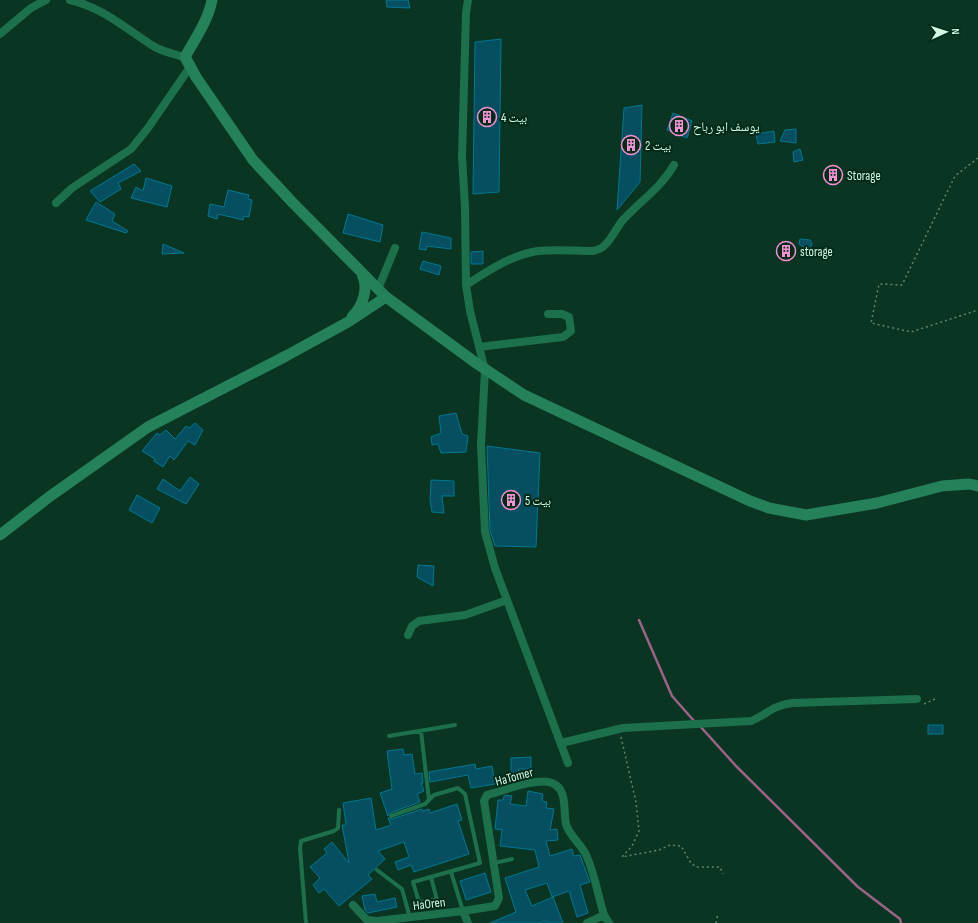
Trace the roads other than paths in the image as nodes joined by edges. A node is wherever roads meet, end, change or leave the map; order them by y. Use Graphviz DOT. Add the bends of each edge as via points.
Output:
graph roads {
  1 [pos="46,0"];
  2 [pos="70,0"];
  3 [pos="468,0"];
  4 [pos="212,1"];
  5 [pos="32,3"];
  6 [pos="0,34"];
  7 [pos="187,62"];
  8 [pos="674,166"];
  9 [pos="56,203"];
  10 [pos="395,248"];
  11 [pos="361,272"];
  12 [pos="466,285"];
  13 [pos="382,293"];
  14 [pos="548,314"];
  15 [pos="345,323"];
  16 [pos="479,347"];
  17 [pos="485,370"];
  18 [pos="978,486"];
  19 [pos="0,535"];
  20 [pos="507,600"];
  21 [pos="408,635"];
  22 [pos="916,699"];
  23 [pos="455,725"];
  24 [pos="421,731"];
  25 [pos="389,736"];
  26 [pos="561,743"];
  27 [pos="568,763"];
  28 [pos="429,800"];
  29 [pos="339,810"];
  30 [pos="391,816"];
  31 [pos="512,859"];
  32 [pos="494,862"];
  33 [pos="377,870"];
  34 [pos="451,872"];
  35 [pos="431,877"];
  36 [pos="353,905"];
  37 [pos="463,911"];
  38 [pos="604,915"];
  39 [pos="410,918"];
  40 [pos="388,922"];
  41 [pos="306,923"];
  42 [pos="468,923"];
  43 [pos="587,923"];
  44 [pos="609,923"];
  1 -- 5 [label="street"];
  2 -- 7 [label="street" via="106,14 151,45"];
  3 -- 12 [label="street" via="462,157"];
  4 -- 7 [label="street"];
  5 -- 6 [label="street"];
  7 -- 9 [label="street" via="148,128 131,149 72,188"];
  7 -- 11 [label="street" via="253,160"];
  8 -- 12 [label="street" via="666,180 622,222 605,246 593,251 538,251 518,256 499,264"];
  10 -- 13 [label="street"];
  11 -- 13 [label="street"];
  11 -- 15 [label="street" via="366,290 355,313"];
  12 -- 16 [label="street"];
  13 -- 15 [label="street"];
  13 -- 17 [label="street"];
  14 -- 16 [label="street" via="569,317 571,331 563,337"];
  15 -- 19 [label="street" via="148,427"];
  16 -- 17 [label="street"];
  17 -- 18 [label="street" via="524,396 546,407 769,508 806,515 877,503 942,486"];
  17 -- 20 [label="street" via="481,445 484,532"];
  20 -- 21 [label="street" via="465,615 419,621 412,626"];
  20 -- 26 [label="street"];
  22 -- 26 [label="street" via="792,703 776,706 751,721 620,729"];
  23 -- 24 [label="lane"];
  24 -- 25 [label="lane"];
  24 -- 28 [label="lane"];
  26 -- 27 [label="street"];
  28 -- 30 [label="lane" via="425,804"];
  28 -- 34 [label="lane" via="434,795 458,788 465,794 480,863"];
  29 -- 41 [label="lane" via="338,828 301,841"];
  31 -- 32 [label="lane"];
  32 -- 37 [label="street, HaTomer" via="499,898 495,906"];
  32 -- 38 [label="street, HaTomer" via="484,801 487,795 539,781 553,783 560,789 566,824 587,856"];
  33 -- 39 [label="lane" via="402,889"];
  34 -- 35 [label="lane"];
  34 -- 37 [label="lane"];
  35 -- 35 [label="lane" via="412,882 419,902 437,900"];
  36 -- 40 [label="street, HaOren" via="367,920"];
  37 -- 39 [label="street, HaOren"];
  37 -- 42 [label="street, HaOren"];
  38 -- 43 [label="street"];
  38 -- 44 [label="street, HaTomer"];
  39 -- 40 [label="street, HaOren"];
}
